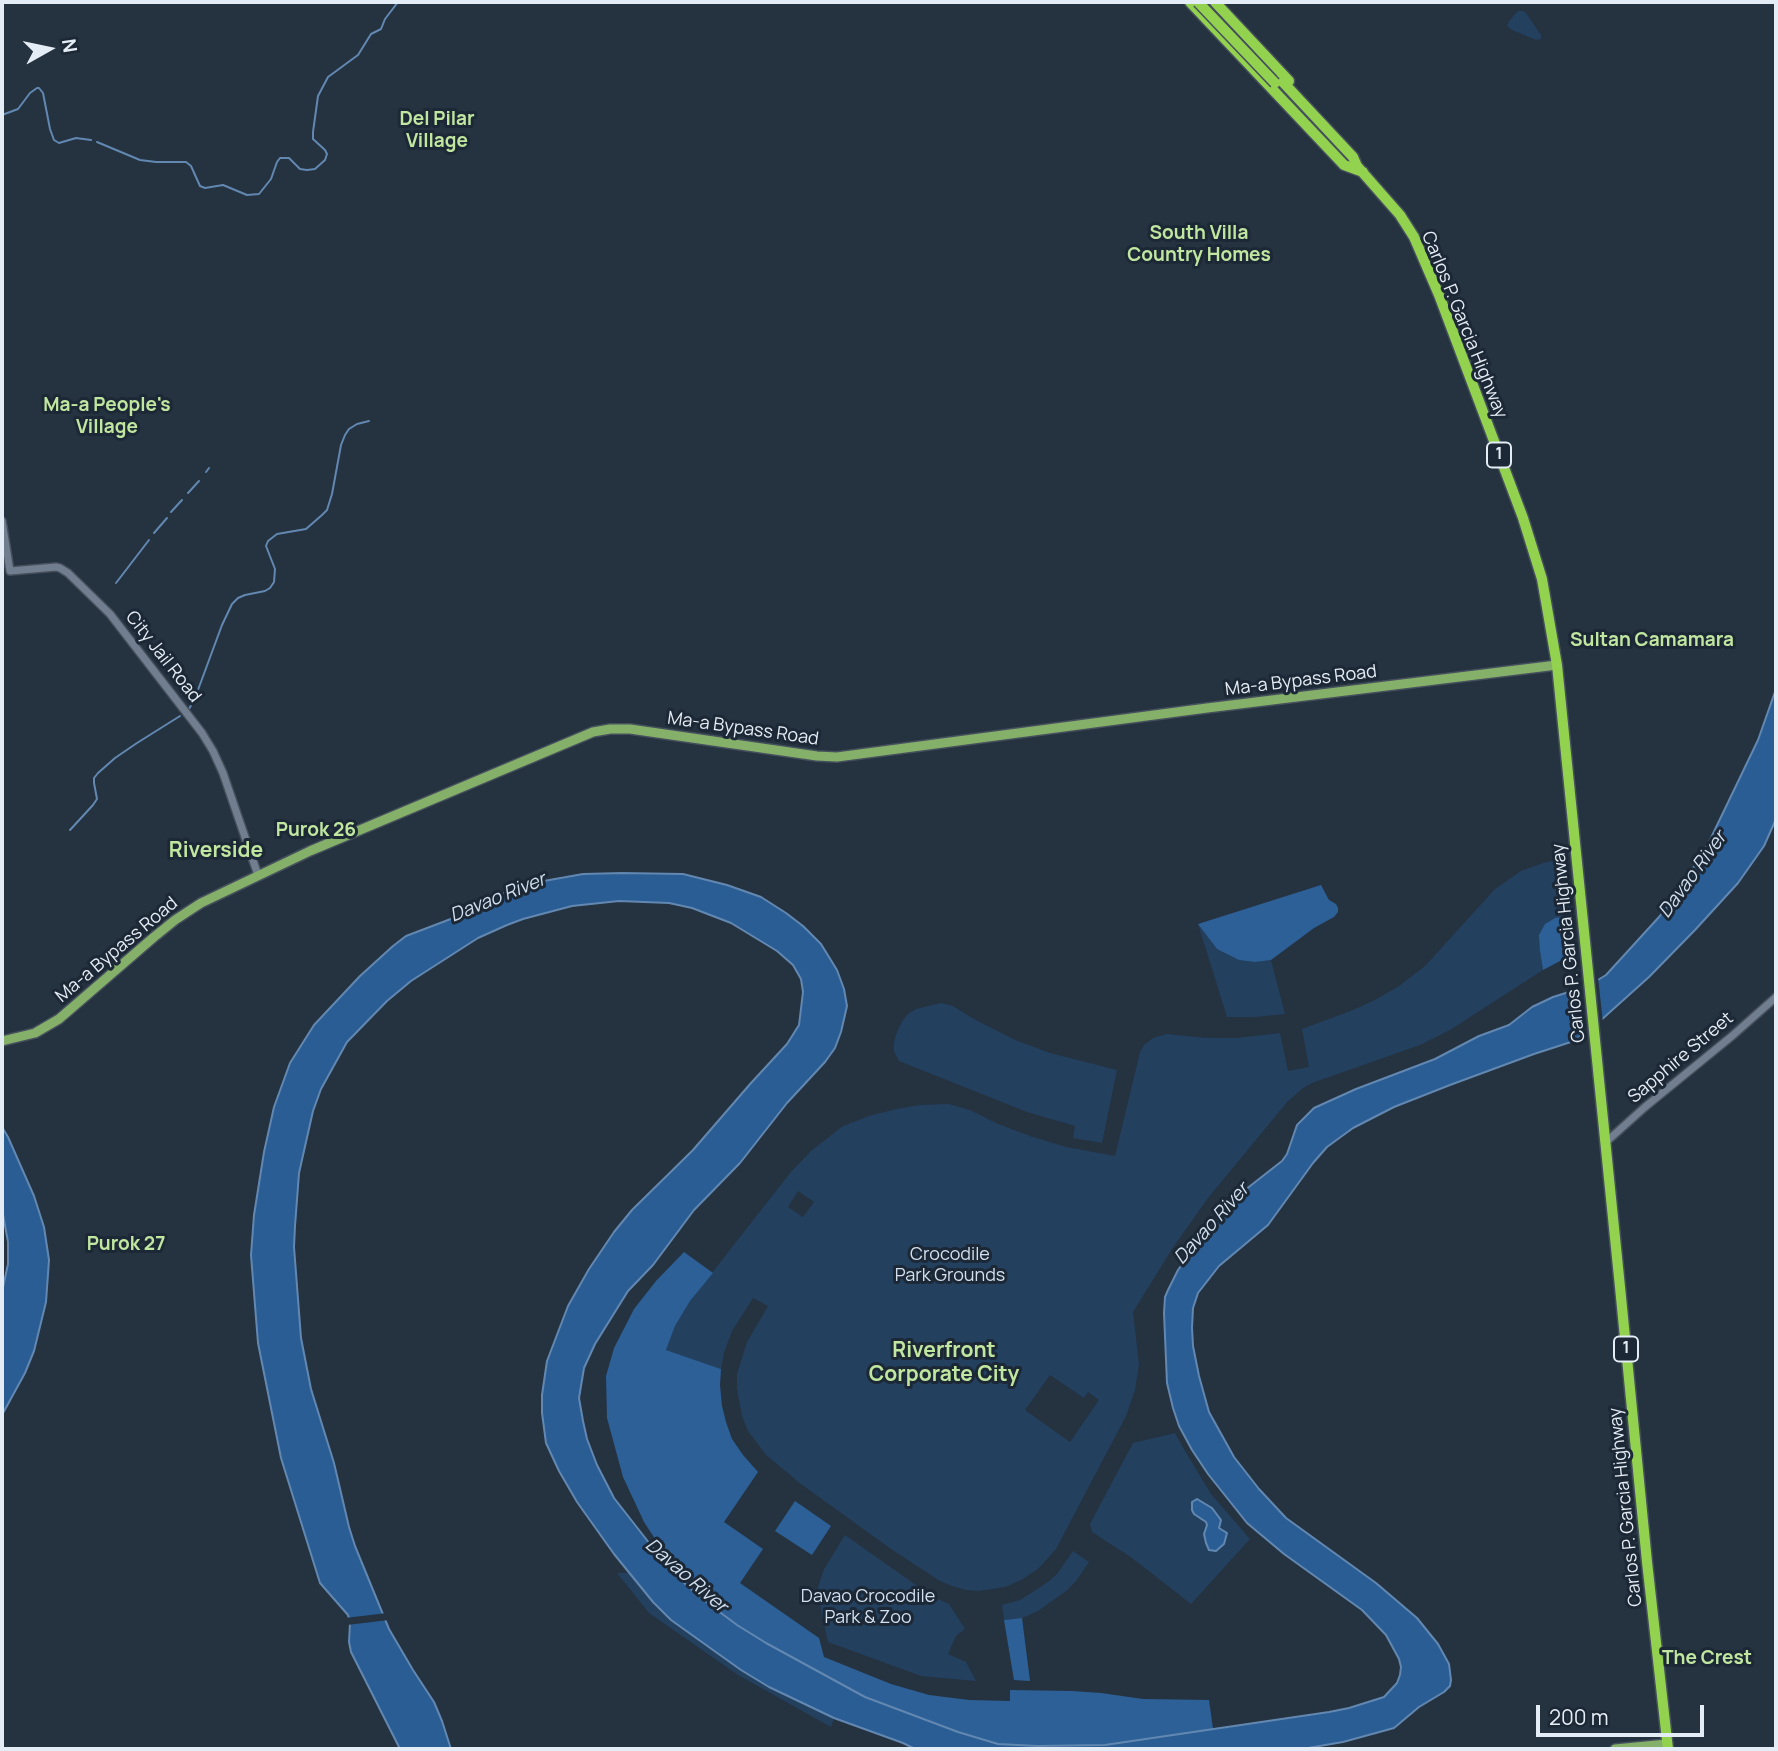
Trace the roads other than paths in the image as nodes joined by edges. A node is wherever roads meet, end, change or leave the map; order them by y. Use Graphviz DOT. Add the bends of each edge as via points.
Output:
graph roads {
  1 [pos="1193,2"];
  2 [pos="1207,2"];
  3 [pos="1218,5"];
  4 [pos="1209,22"];
  5 [pos="1242,31"];
  6 [pos="1229,44"];
  7 [pos="1273,63"];
  8 [pos="1260,76"];
  9 [pos="1277,81"];
  10 [pos="1360,169"];
  11 [pos="2,521"];
  12 [pos="1557,665"];
  13 [pos="258,875"];
  14 [pos="1776,998"];
  15 [pos="2,1041"];
  16 [pos="1606,1142"];
  17 [pos="1667,1747"];
  18 [pos="1615,1749"];
  1 -- 4 [label="highway, Carlos P. Garcia Highway / 1"];
  1 -- 9 [label="highway, Carlos P. Garcia Highway / 1, bridge"];
  2 -- 9 [label="highway, Carlos P. Garcia Highway / 1"];
  3 -- 4 [label="highway"];
  3 -- 5 [label="highway, Carlos P. Garcia Highway / 1"];
  4 -- 6 [label="highway, Carlos P. Garcia Highway / 1"];
  5 -- 6 [label="highway"];
  5 -- 7 [label="highway, Carlos P. Garcia Highway / 1"];
  6 -- 8 [label="highway, Carlos P. Garcia Highway / 1"];
  7 -- 8 [label="highway"];
  7 -- 10 [label="highway, Carlos P. Garcia Highway / 1" via="1357,153"];
  8 -- 10 [label="highway, Carlos P. Garcia Highway / 1" via="1344,165"];
  9 -- 10 [label="highway, Carlos P. Garcia Highway / 1"];
  10 -- 12 [label="highway, Carlos P. Garcia Highway / 1" via="1405,222 1439,295 1528,535 1542,579"];
  11 -- 13 [label="street, City Jail Road" via="10,571 56,567 68,573 110,614 202,733 223,772"];
  12 -- 13 [label="main road, Ma-a Bypass Road" via="837,757 611,729 564,743"];
  12 -- 16 [label="highway, Carlos P. Garcia Highway / 1"];
  13 -- 15 [label="main road, Ma-a Bypass Road" via="175,920 48,1027"];
  14 -- 16 [label="street, Sapphire Street"];
  16 -- 17 [label="highway, Carlos P. Garcia Highway / 1"];
  17 -- 18 [label="main road"];
}
